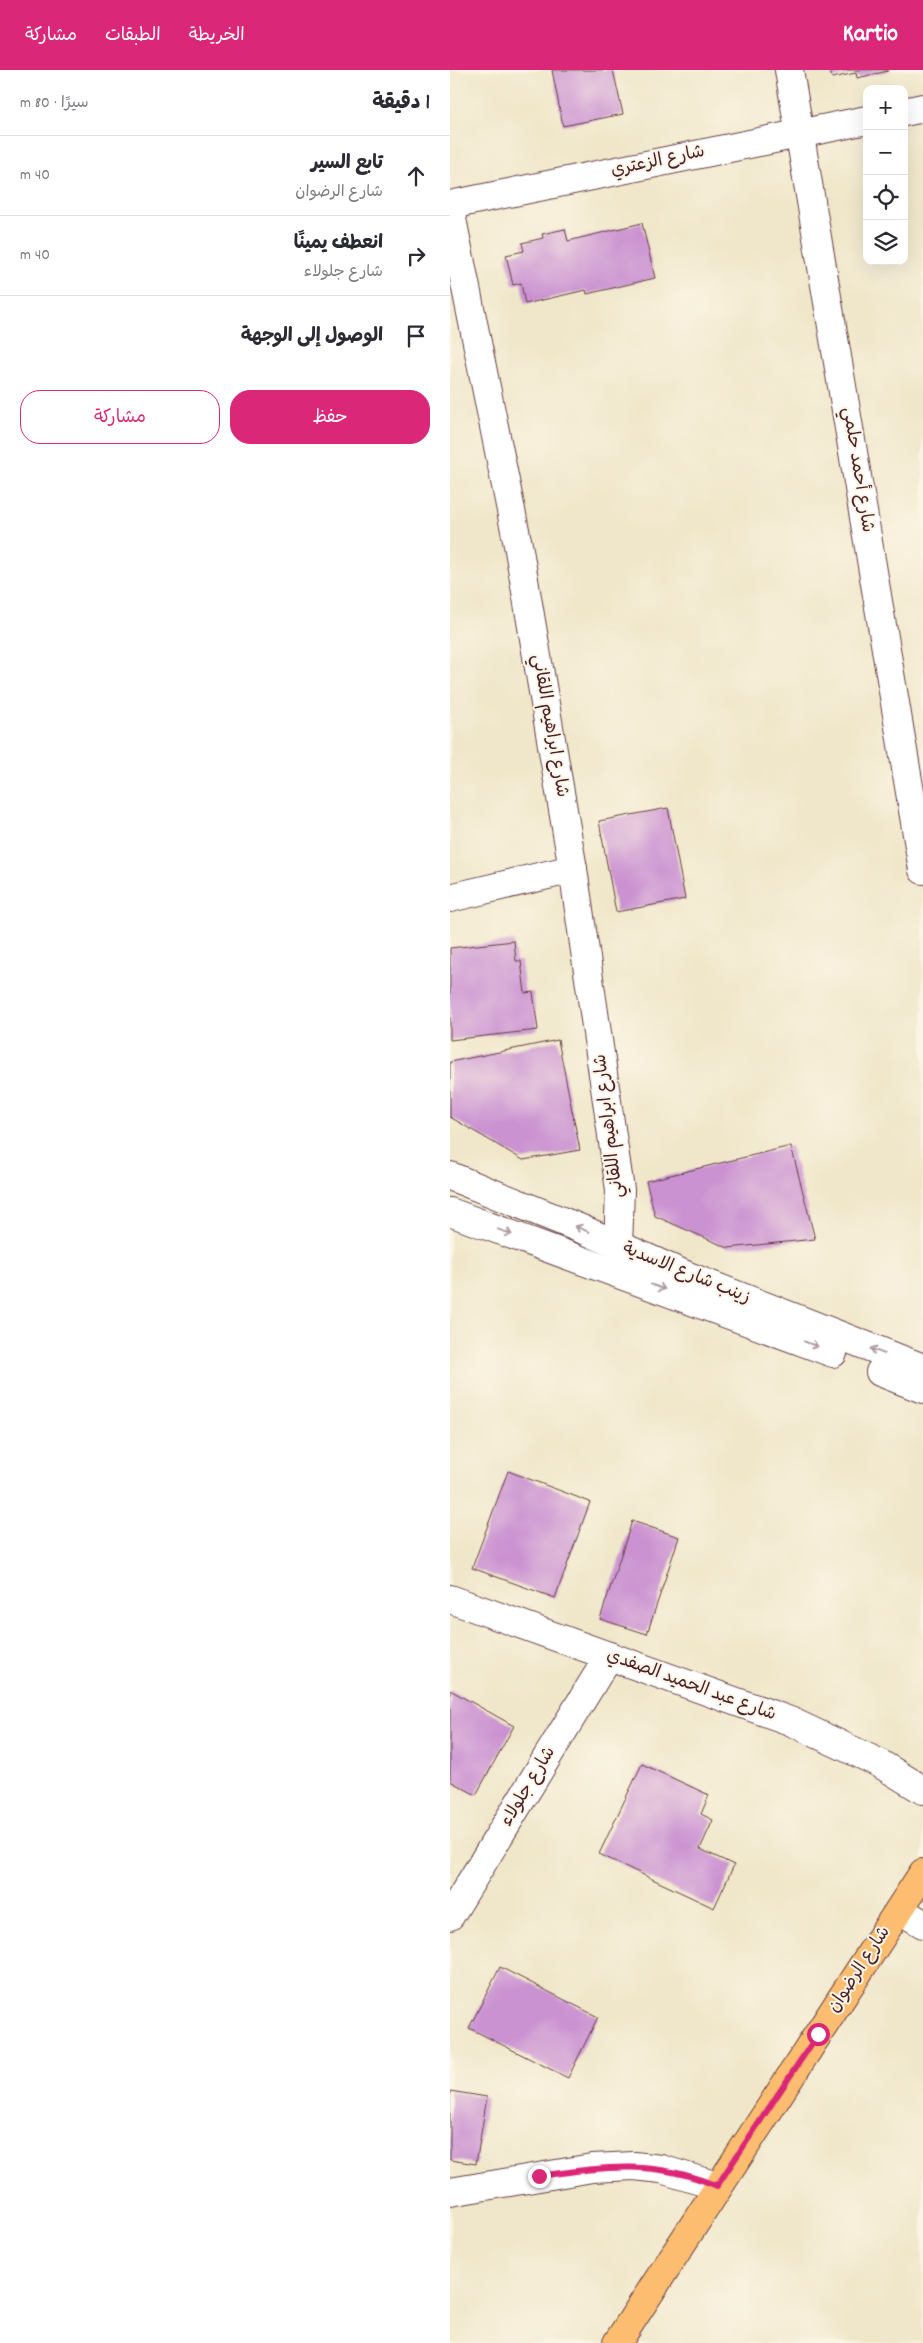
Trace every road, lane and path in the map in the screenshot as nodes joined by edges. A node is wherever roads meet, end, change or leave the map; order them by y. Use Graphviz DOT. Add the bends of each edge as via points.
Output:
graph roads {
  1 [pos="789,70"];
  2 [pos="923,108"];
  3 [pos="908,111"];
  4 [pos="863,121"];
  5 [pos="800,133"];
  6 [pos="450,204"];
  7 [pos="450,209"];
  8 [pos="573,869"];
  9 [pos="923,870"];
  10 [pos="450,898"];
  11 [pos="450,1176"];
  12 [pos="450,1212"];
  13 [pos="618,1246"];
  14 [pos="923,1368"];
  15 [pos="923,1389"];
  16 [pos="450,1599"];
  17 [pos="609,1656"];
  18 [pos="923,1790"];
  19 [pos="923,1873"];
  20 [pos="900,1910"];
  21 [pos="450,1916"];
  22 [pos="923,1924"];
  23 [pos="717,2186"];
  24 [pos="450,2192"];
  25 [pos="617,2343"];
  1 -- 5 [label="street, شارع أحمد حلمي"];
  2 -- 3 [label="street"];
  4 -- 5 [label="street, شارع الزعتري"];
  5 -- 6 [label="street, شارع الزعتري"];
  5 -- 9 [label="street, شارع أحمد حلمي"];
  7 -- 8 [label="street, شارع ابراهيم اللقاني" via="519,550"];
  8 -- 10 [label="street"];
  8 -- 13 [label="street, شارع ابراهيم اللقاني" via="620,1190"];
  13 -- 11 [label="street, زينب شارع الاسدية, one-way"];
  12 -- 15 [label="street, زينب شارع الاسدية, one-way" via="804,1341"];
  14 -- 13 [label="street, زينب شارع الاسدية, one-way"];
  16 -- 17 [label="street, شارع عبد الحميد الصفدي"];
  17 -- 18 [label="street, شارع عبد الحميد الصفدي" via="790,1721 879,1763"];
  17 -- 21 [label="street, شارع جلولاء"];
  19 -- 20 [label="main road, شارع الرضوان"];
  20 -- 22 [label="street"];
  20 -- 23 [label="main road, شارع الرضوان"];
  23 -- 24 [label="street" via="661,2169 634,2166 592,2168"];
  23 -- 25 [label="main road, شارع الرضوان"];
}
